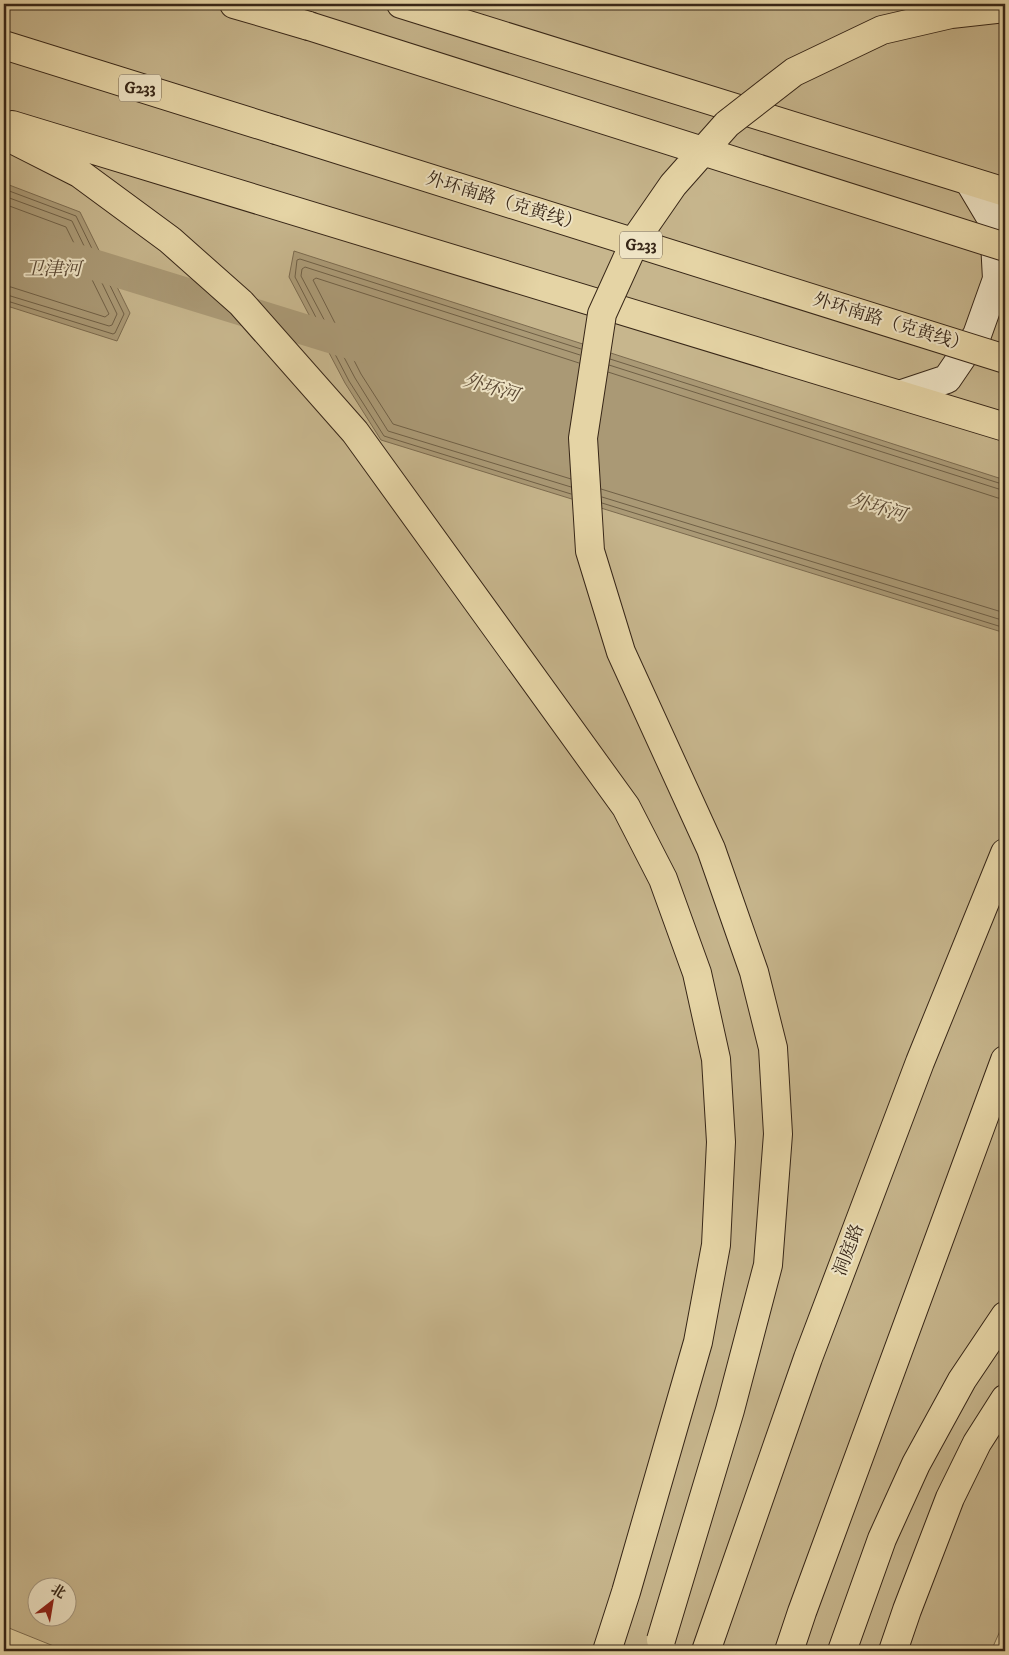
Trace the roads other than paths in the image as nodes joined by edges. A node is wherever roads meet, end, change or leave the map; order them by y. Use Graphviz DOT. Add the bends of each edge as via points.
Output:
graph roads {
  1 [pos="234,4"];
  2 [pos="401,4"];
  3 [pos="1005,8"];
  4 [pos="4,45"];
  5 [pos="4,122"];
  6 [pos="4,135"];
  7 [pos="969,181"];
  8 [pos="1005,192"];
  9 [pos="1005,247"];
  10 [pos="1005,359"];
  11 [pos="902,394"];
  12 [pos="1005,427"];
  13 [pos="1005,853"];
  14 [pos="1005,1060"];
  15 [pos="1005,1316"];
  16 [pos="1005,1399"];
  17 [pos="659,1646"];
  18 [pos="607,1651"];
  19 [pos="706,1651"];
  20 [pos="789,1651"];
  21 [pos="842,1651"];
  22 [pos="893,1651"];
  1 -- 9 [label="highway, bridge"];
  2 -- 7 [label="highway"];
  3 -- 17 [label="highway, bridge" via="951,14 882,30 794,72 727,124 673,185 637,237 602,314 583,438 590,551 621,652 711,849 754,972 772,1048 778,1134 768,1265 730,1410"];
  4 -- 10 [label="highway, 外环南路（克黄线） / G233, bridge"];
  5 -- 11 [label="highway"];
  6 -- 18 [label="highway" via="78,173 170,240 241,304 355,432 626,807 663,879 697,973 716,1059 721,1142 716,1245 698,1342"];
  7 -- 8 [label="highway"];
  7 -- 11 [label="main road" via="994,223 997,279 976,335 946,379"];
  11 -- 12 [label="highway"];
  13 -- 19 [label="highway, 洞庭路" via="920,1062 808,1358"];
  14 -- 20 [label="highway"];
  15 -- 21 [label="highway" via="962,1380 916,1464 882,1539"];
  16 -- 22 [label="highway" via="950,1498"];
}
